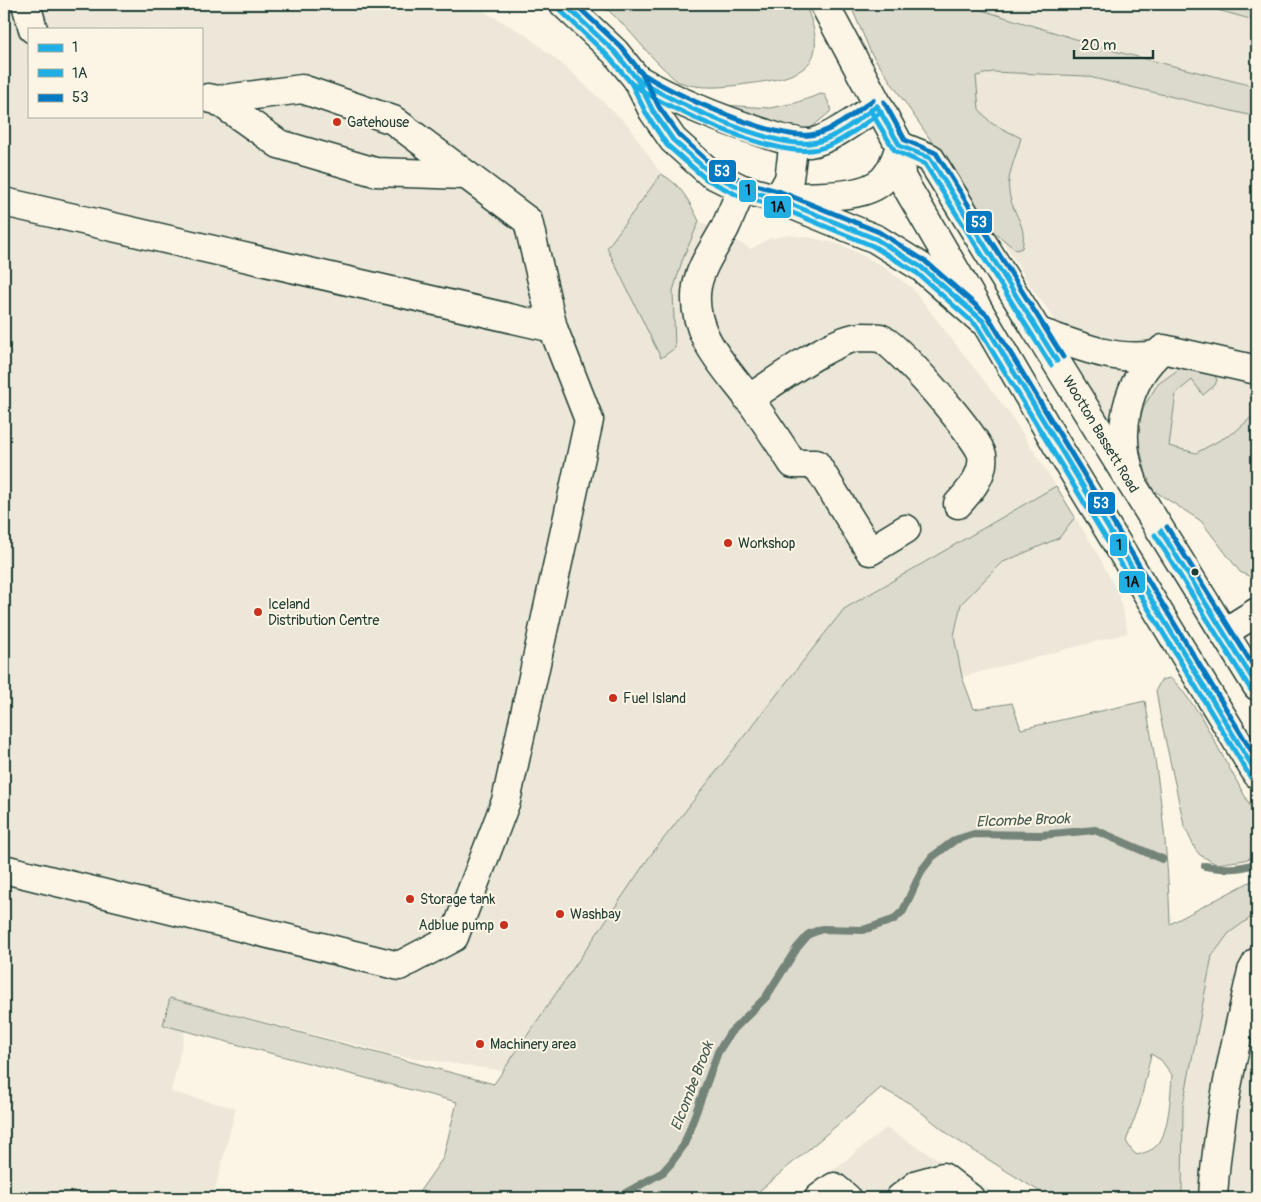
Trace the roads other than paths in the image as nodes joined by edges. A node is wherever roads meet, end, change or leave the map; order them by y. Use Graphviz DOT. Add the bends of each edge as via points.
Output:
graph roads {
  1 [pos="26,4"];
  2 [pos="564,4"];
  3 [pos="824,4"];
  4 [pos="33,28"];
  5 [pos="637,79"];
  6 [pos="209,98"];
  7 [pos="877,106"];
  8 [pos="794,141"];
  9 [pos="900,146"];
  10 [pos="466,175"];
  11 [pos="742,189"];
  12 [pos="778,199"];
  13 [pos="4,202"];
  14 [pos="983,321"];
  15 [pos="553,328"];
  16 [pos="1039,332"];
  17 [pos="1155,355"];
  18 [pos="1257,370"];
  19 [pos="748,399"];
  20 [pos="1138,494"];
  21 [pos="958,504"];
  22 [pos="906,529"];
  23 [pos="1257,612"];
  24 [pos="1225,632"];
  25 [pos="1257,686"];
  26 [pos="1257,774"];
  27 [pos="4,869"];
  28 [pos="1257,962"];
  29 [pos="819,1198"];
  30 [pos="847,1198"];
  31 [pos="900,1198"];
  32 [pos="970,1198"];
  33 [pos="1213,1198"];
  1 -- 4 [label="main road"];
  2 -- 5 [label="main road" via="610,46"];
  3 -- 7 [label="main road"];
  5 -- 8 [label="main road" via="702,113"];
  5 -- 11 [label="main road" via="673,140 710,173"];
  6 -- 10 [label="main road" via="279,144 376,172"];
  6 -- 10 [label="main road" via="302,89 393,120"];
  7 -- 8 [label="main road" via="817,141"];
  7 -- 9 [label="main road"];
  8 -- 12 [label="main road" via="789,179"];
  9 -- 12 [label="main road" via="889,172 877,185 850,194"];
  9 -- 14 [label="main road" via="902,177"];
  9 -- 16 [label="main road, Wootton Bassett Road" via="930,158"];
  10 -- 15 [label="main road" via="528,222"];
  11 -- 12 [label="main road"];
  11 -- 19 [label="main road" via="704,264 697,286 696,307 713,354"];
  12 -- 14 [label="main road" via="893,248 931,275"];
  13 -- 15 [label="main road"];
  14 -- 26 [label="main road"];
  15 -- 27 [label="main road" via="589,420 506,801 454,937 399,966"];
  16 -- 17 [label="main road" via="1124,358"];
  16 -- 20 [label="main road, Wootton Bassett Road"];
  17 -- 18 [label="main road" via="1162,349"];
  17 -- 20 [label="main road" via="1134,389 1123,426 1127,466"];
  19 -- 21 [label="main road" via="838,343 860,337 881,338 921,374 972,437 982,455 973,488"];
  19 -- 22 [label="main road" via="793,464 816,464 870,551"];
  20 -- 24 [label="main road, Wootton Bassett Road"];
  23 -- 24 [label="main road"];
  24 -- 25 [label="main road, Wootton Bassett Road"];
  28 -- 33 [label="main road" via="1236,1039 1218,1139"];
  29 -- 30 [label="main road" via="834,1187"];
  31 -- 32 [label="main road" via="918,1184 943,1177"];
}
